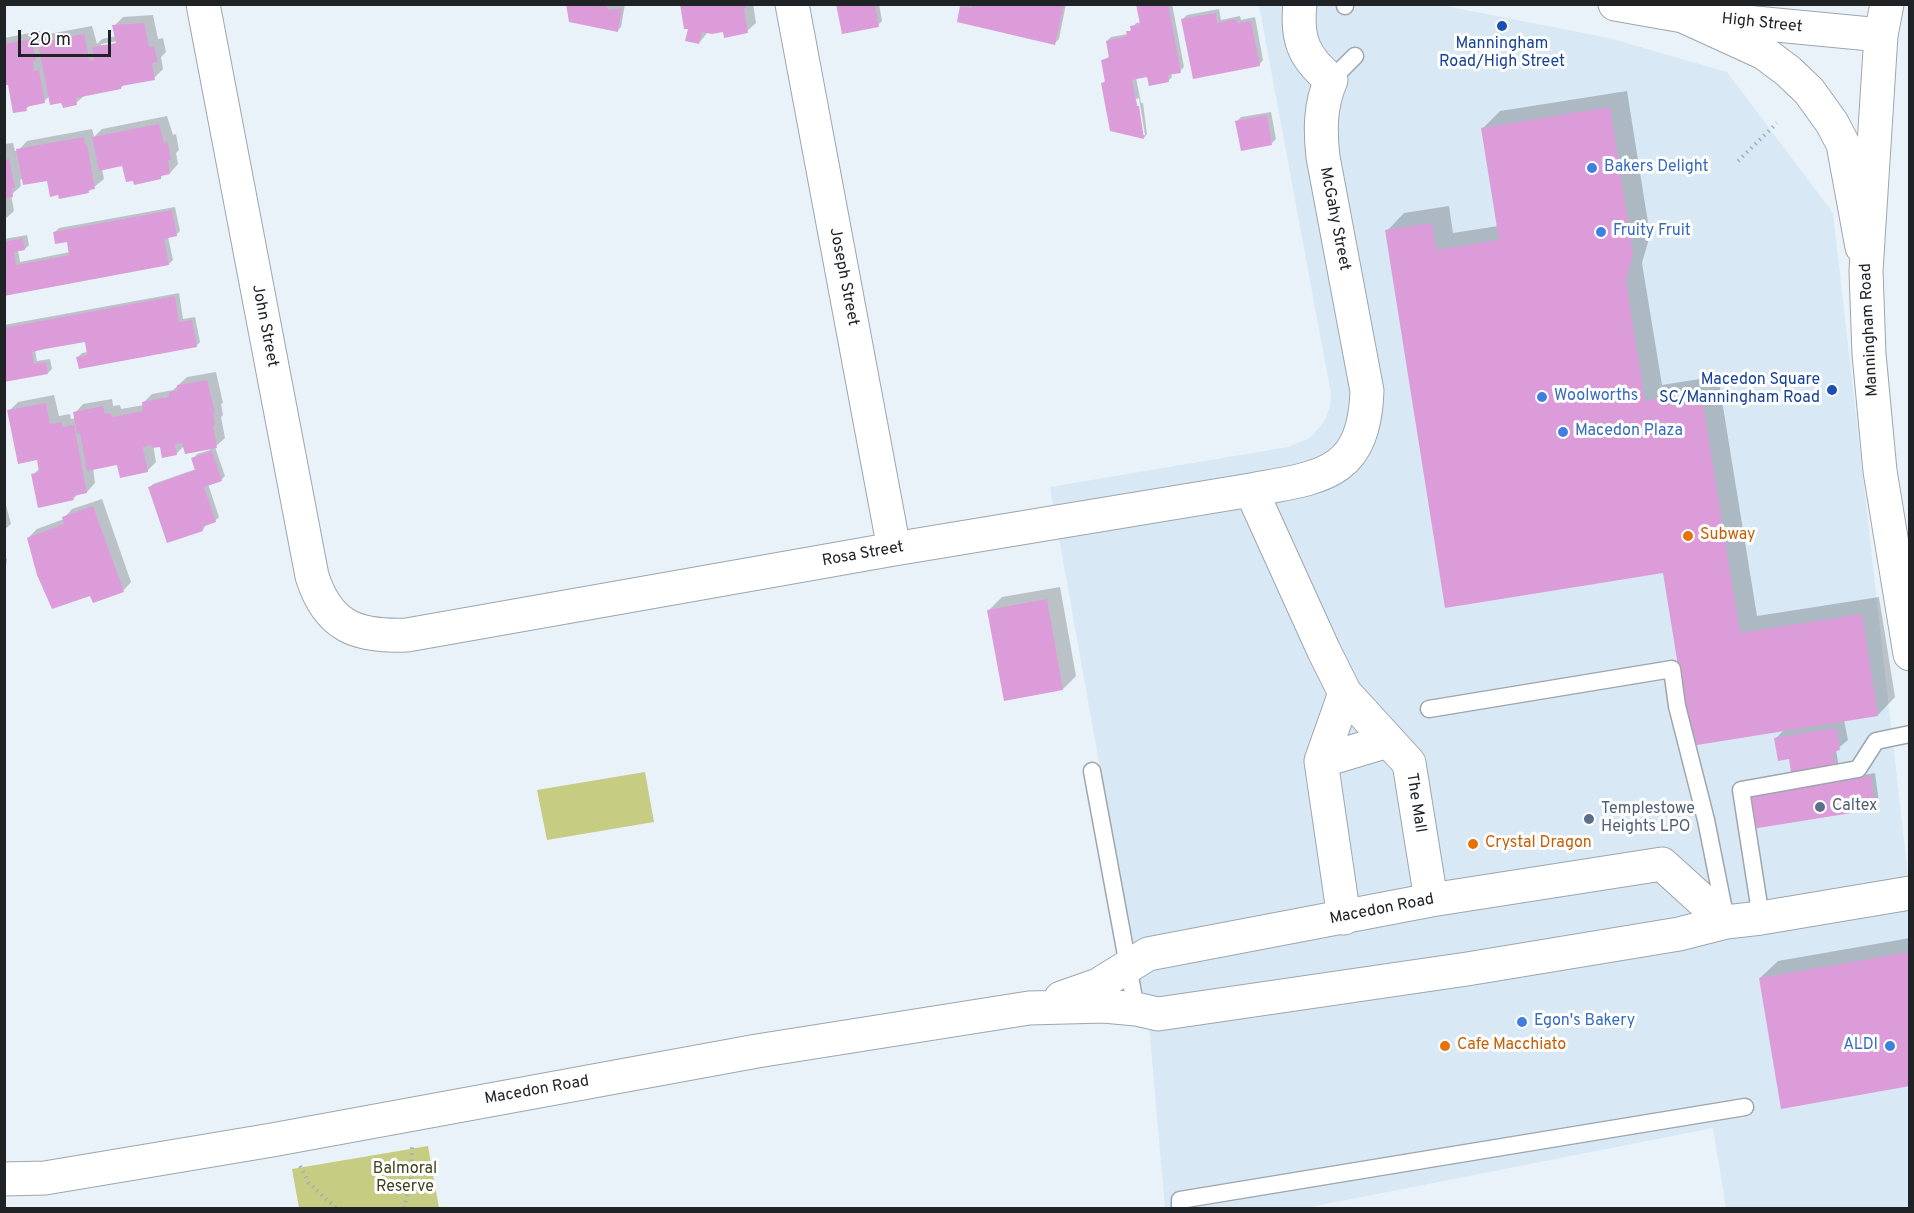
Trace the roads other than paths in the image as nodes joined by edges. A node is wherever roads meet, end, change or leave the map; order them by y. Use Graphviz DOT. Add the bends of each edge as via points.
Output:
graph roads {
  1 [pos="203,4"];
  2 [pos="792,4"];
  3 [pos="1299,4"];
  4 [pos="1615,4"];
  5 [pos="1683,16"];
  6 [pos="1892,24"];
  7 [pos="1355,56"];
  8 [pos="1331,80"];
  9 [pos="1866,271"];
  10 [pos="1358,444"];
  11 [pos="1251,490"];
  12 [pos="894,549"];
  13 [pos="356,631"];
  14 [pos="1910,654"];
  15 [pos="1345,693"];
  16 [pos="1429,709"];
  17 [pos="1910,734"];
  18 [pos="1388,741"];
  19 [pos="1321,761"];
  20 [pos="1092,771"];
  21 [pos="1910,893"];
  22 [pos="1431,900"];
  23 [pos="1344,918"];
  24 [pos="1761,918"];
  25 [pos="1726,922"];
  26 [pos="1128,967"];
  27 [pos="1029,1008"];
  28 [pos="1136,1009"];
  29 [pos="1745,1107"];
  30 [pos="45,1178"];
  31 [pos="4,1179"];
  32 [pos="4,1191"];
  33 [pos="1180,1209"];
  1 -- 13 [label="street, John Street" via="312,576 325,606"];
  2 -- 12 [label="street, Joseph Street"];
  3 -- 8 [label="street" via="1303,49 1317,69"];
  4 -- 5 [label="street, High Street"];
  5 -- 6 [label="street, High Street"];
  5 -- 9 [label="street" via="1764,53 1809,91 1832,123 1843,144"];
  6 -- 9 [label="street, Manningham Road"];
  7 -- 8 [label="lane"];
  8 -- 10 [label="street, McGahy Street" via="1320,129 1367,391"];
  9 -- 14 [label="street, Manningham Road" via="1880,471"];
  10 -- 11 [label="street, Rosa Street" via="1327,472"];
  11 -- 12 [label="street, Rosa Street"];
  11 -- 15 [label="street, The Mall"];
  12 -- 13 [label="street, Rosa Street" via="407,635 380,636"];
  15 -- 18 [label="street, The Mall"];
  15 -- 19 [label="street"];
  16 -- 25 [label="lane" via="1672,669"];
  17 -- 24 [label="lane" via="1876,741 1858,769 1741,790"];
  18 -- 19 [label="street"];
  18 -- 22 [label="street, The Mall" via="1409,763"];
  19 -- 23 [label="street"];
  20 -- 26 [label="lane"];
  21 -- 24 [label="street, Macedon Road"];
  22 -- 23 [label="street, Macedon Road"];
  22 -- 25 [label="street, Macedon Road" via="1662,864"];
  23 -- 26 [label="street, Macedon Road" via="1148,954"];
  24 -- 25 [label="street, Macedon Road"];
  25 -- 28 [label="street, Macedon Road" via="1679,934 1467,969 1158,1014"];
  26 -- 27 [label="street, Macedon Road" via="1098,985"];
  26 -- 28 [label="lane"];
  27 -- 28 [label="street, Macedon Road"];
  27 -- 30 [label="street, Macedon Road" via="757,1051"];
  29 -- 33 [label="lane" via="1180,1200"];
  30 -- 31 [label="street, Macedon Road"];
  30 -- 32 [label="street, Macedon Road"];
}
